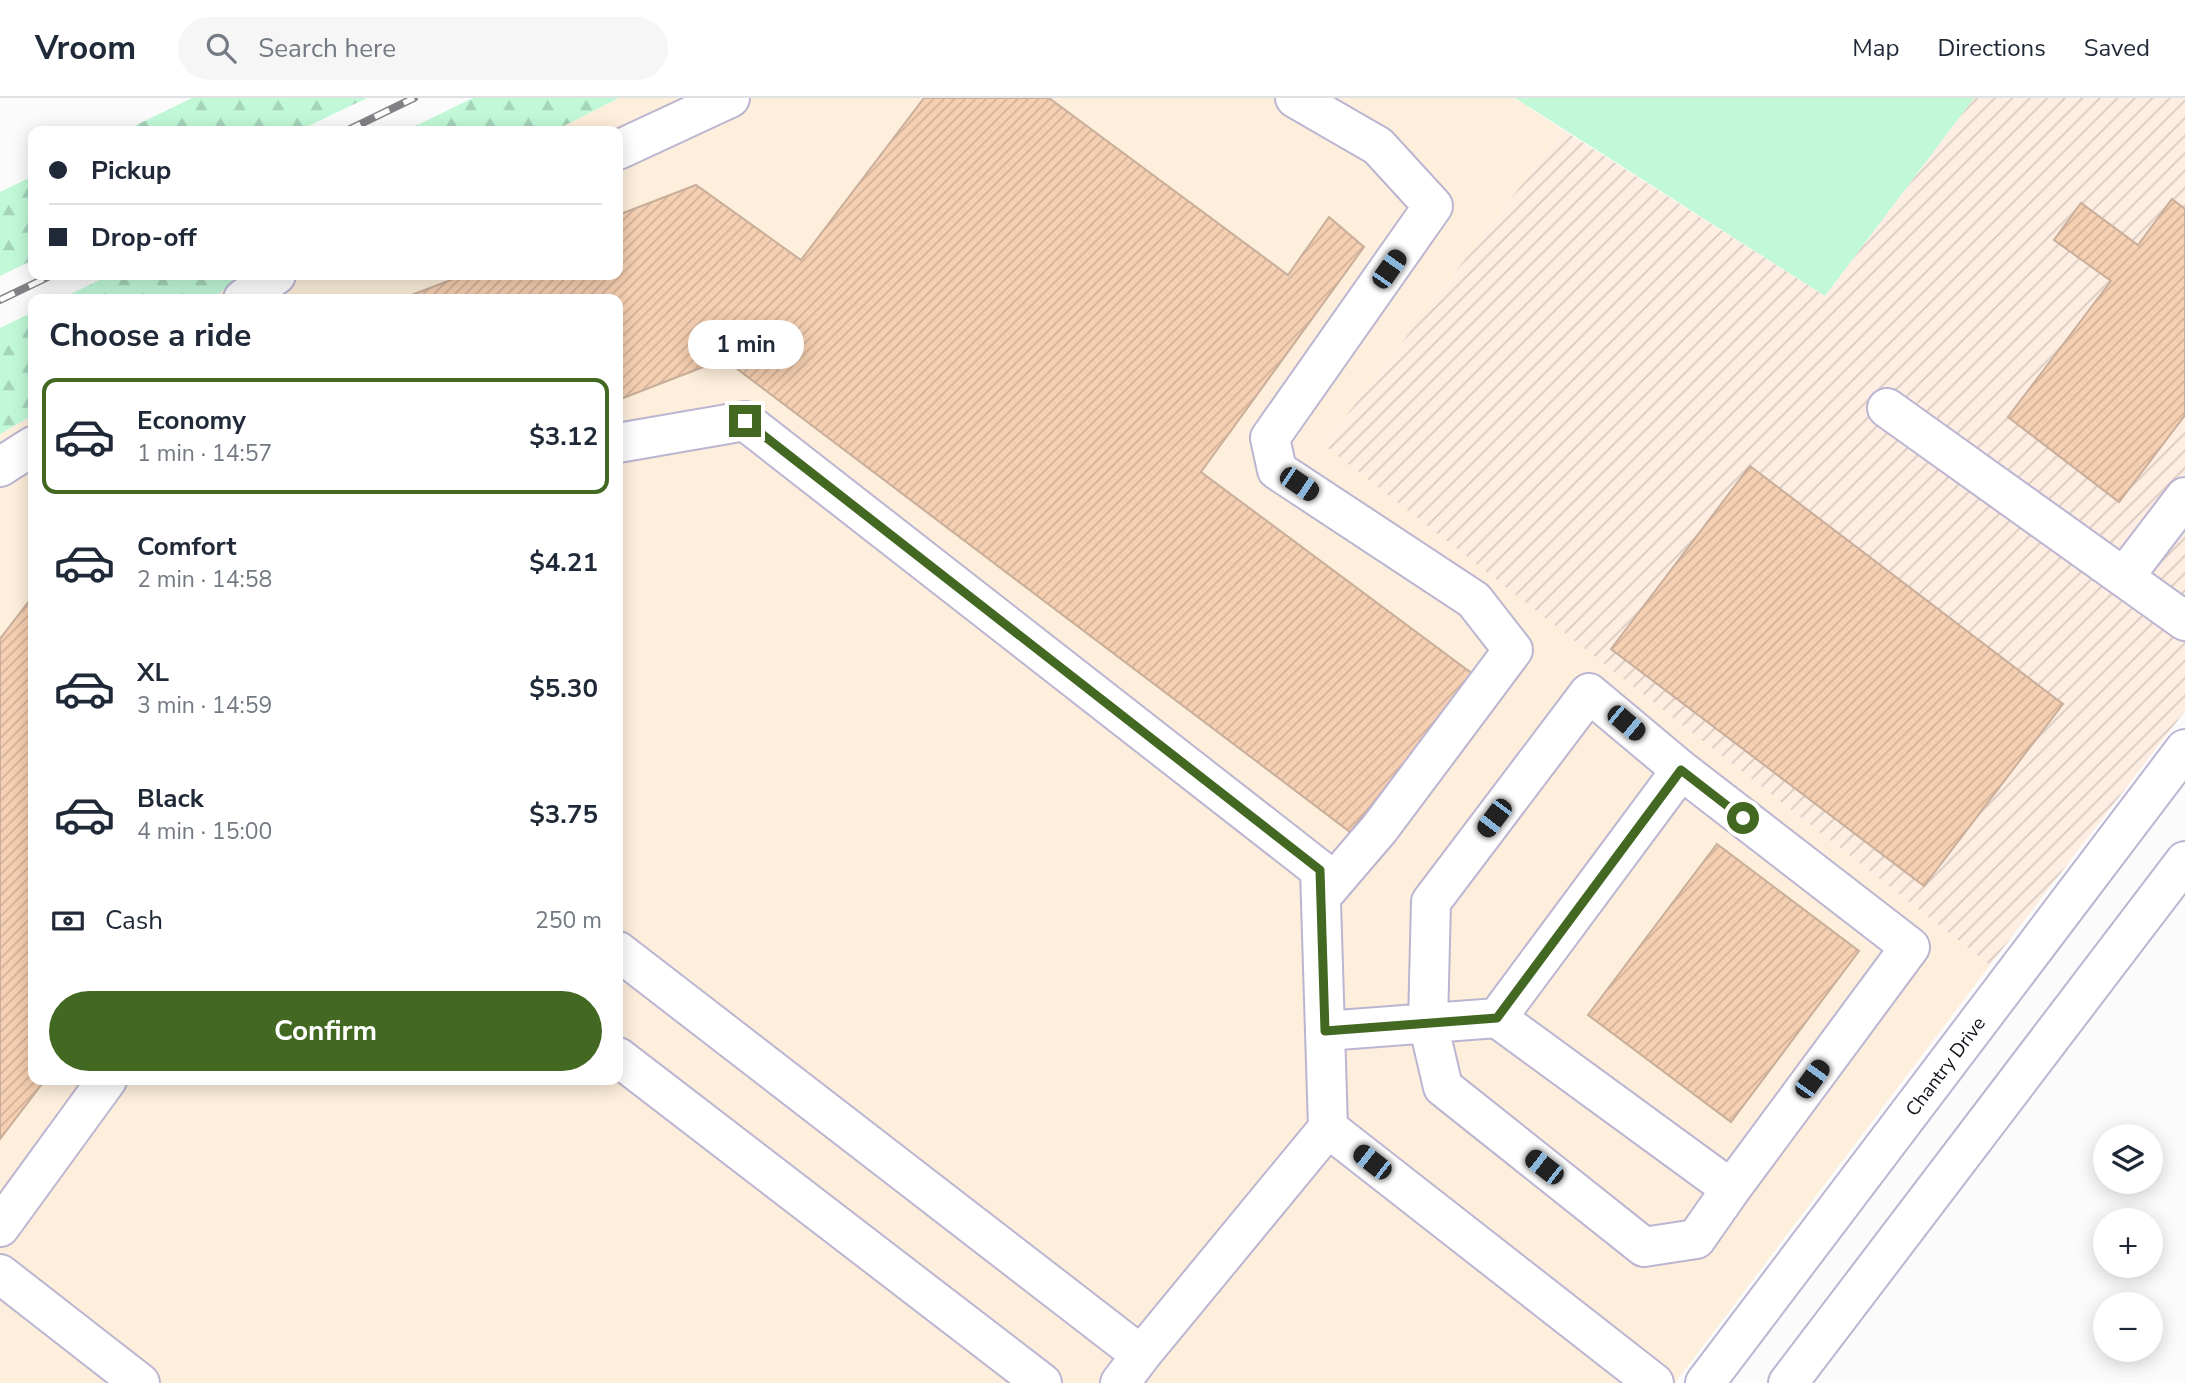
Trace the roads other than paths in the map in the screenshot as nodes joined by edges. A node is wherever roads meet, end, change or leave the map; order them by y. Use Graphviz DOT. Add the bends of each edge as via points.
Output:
graph roads {
  1 [pos="730,98"];
  2 [pos="1296,98"];
  3 [pos="623,148"];
  4 [pos="269,280"];
  5 [pos="250,294"];
  6 [pos="1887,408"];
  7 [pos="623,442"];
  8 [pos="28,449"];
  9 [pos="0,467"];
  10 [pos="2185,497"];
  11 [pos="2124,577"];
  12 [pos="2185,621"];
  13 [pos="2185,749"];
  14 [pos="1681,770"];
  15 [pos="2185,860"];
  16 [pos="1321,897"];
  17 [pos="623,955"];
  18 [pos="1497,1018"];
  19 [pos="1428,1023"];
  20 [pos="1325,1031"];
  21 [pos="623,1061"];
  22 [pos="103,1085"];
  23 [pos="1328,1128"];
  24 [pos="1731,1189"];
  25 [pos="0,1227"];
  26 [pos="0,1274"];
  27 [pos="1131,1369"];
  28 [pos="140,1383"];
  29 [pos="1042,1383"];
  30 [pos="1654,1383"];
  31 [pos="1705,1383"];
  32 [pos="1788,1383"];
  1 -- 3 [label="street"];
  2 -- 16 [label="street" via="1378,146 1433,206 1270,438 1277,470 1474,600 1513,650 1380,828"];
  4 -- 5 [label="street"];
  6 -- 11 [label="street"];
  7 -- 16 [label="street" via="745,421 1320,870"];
  8 -- 9 [label="street"];
  10 -- 11 [label="street"];
  11 -- 12 [label="street"];
  13 -- 31 [label="street, Chantry Drive"];
  14 -- 18 [label="street"];
  14 -- 19 [label="street" via="1589,693 1431,902"];
  14 -- 24 [label="street" via="1910,947"];
  15 -- 32 [label="street"];
  16 -- 20 [label="street"];
  17 -- 27 [label="street"];
  18 -- 19 [label="street"];
  18 -- 24 [label="street"];
  19 -- 20 [label="street"];
  19 -- 24 [label="street" via="1443,1087 1644,1247 1696,1240"];
  20 -- 23 [label="street"];
  21 -- 29 [label="street"];
  22 -- 25 [label="street"];
  23 -- 27 [label="street"];
  23 -- 30 [label="street"];
  26 -- 28 [label="street"];
}
